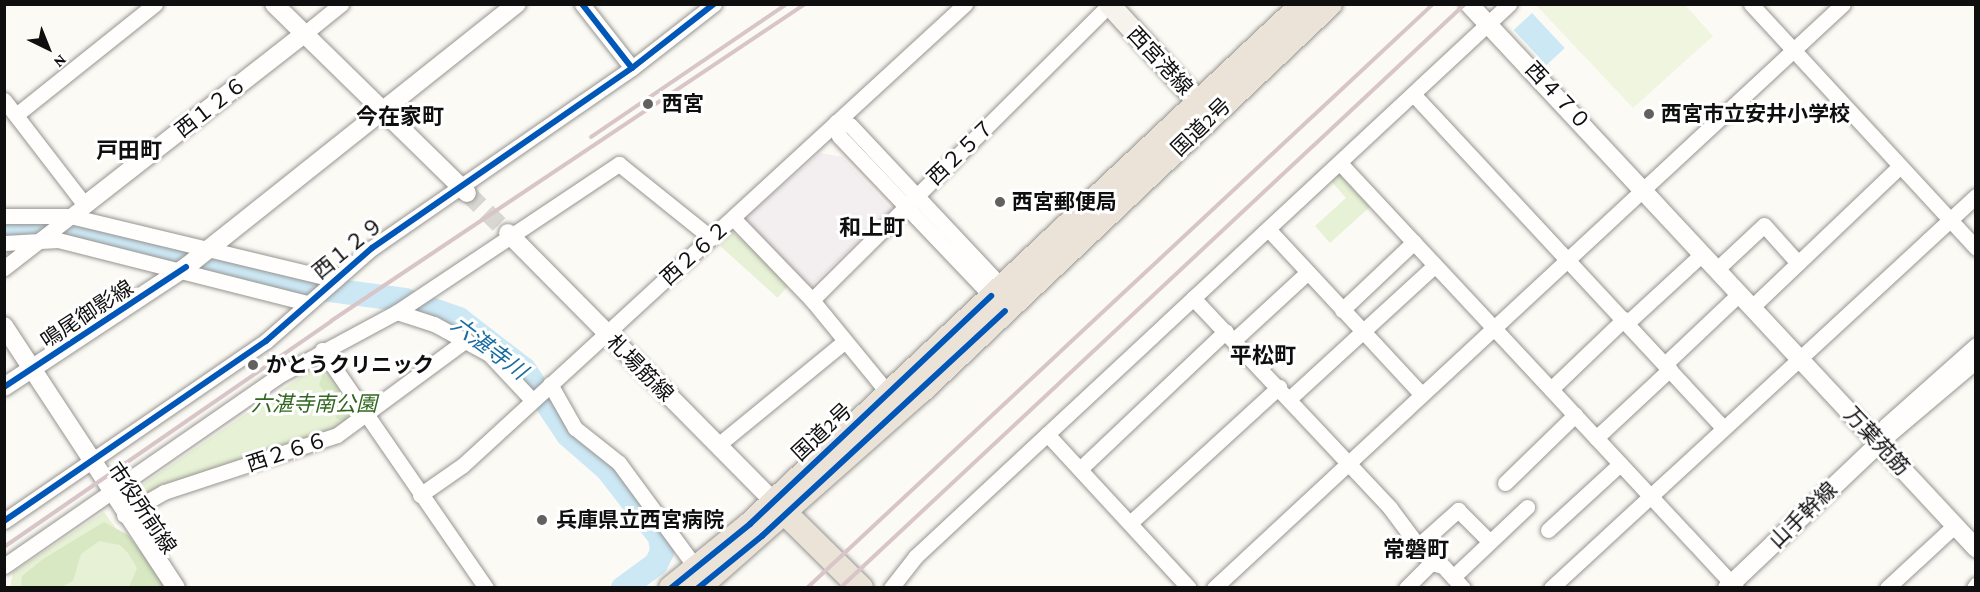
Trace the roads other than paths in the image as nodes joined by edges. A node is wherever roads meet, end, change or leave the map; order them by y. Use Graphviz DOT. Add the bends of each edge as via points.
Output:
graph roads {
  1 [pos="155,4"];
  2 [pos="274,4"];
  3 [pos="341,4"];
  4 [pos="518,4"];
  5 [pos="582,4"];
  6 [pos="714,4"];
  7 [pos="965,4"];
  8 [pos="1303,4"];
  9 [pos="1330,4"];
  10 [pos="1469,4"];
  11 [pos="1509,4"];
  12 [pos="1751,4"];
  13 [pos="1843,4"];
  14 [pos="1110,5"];
  15 [pos="1490,24"];
  16 [pos="304,34"];
  17 [pos="1792,50"];
  18 [pos="632,68"];
  19 [pos="1414,95"];
  20 [pos="4,100"];
  21 [pos="1205,109"];
  22 [pos="383,111"];
  23 [pos="15,115"];
  24 [pos="836,122"];
  25 [pos="1340,163"];
  26 [pos="1900,166"];
  27 [pos="463,189"];
  28 [pos="1644,190"];
  29 [pos="1976,196"];
  30 [pos="911,201"];
  31 [pos="86,205"];
  32 [pos="4,216"];
  33 [pos="68,218"];
  34 [pos="733,218"];
  35 [pos="1950,220"];
  36 [pos="1268,229"];
  37 [pos="510,235"];
  38 [pos="46,238"];
  39 [pos="711,238"];
  40 [pos="1414,242"];
  41 [pos="4,243"];
  42 [pos="1976,248"];
  43 [pos="206,251"];
  44 [pos="1703,253"];
  45 [pos="1568,258"];
  46 [pos="1798,263"];
  47 [pos="1435,265"];
  48 [pos="4,268"];
  49 [pos="184,268"];
  50 [pos="1718,269"];
  51 [pos="1308,272"];
  52 [pos="331,281"];
  53 [pos="1740,293"];
  54 [pos="1193,297"];
  55 [pos="1003,298"];
  56 [pos="311,300"];
  57 [pos="812,300"];
  58 [pos="1753,306"];
  59 [pos="400,310"];
  60 [pos="1342,310"];
  61 [pos="1626,321"];
  62 [pos="4,326"];
  63 [pos="1495,328"];
  64 [pos="1362,331"];
  65 [pos="606,333"];
  66 [pos="1230,335"];
  67 [pos="466,340"];
  68 [pos="845,341"];
  69 [pos="1976,345"];
  70 [pos="322,350"];
  71 [pos="1799,357"];
  72 [pos="1976,361"];
  73 [pos="1668,366"];
  74 [pos="33,369"];
  75 [pos="4,387"];
  76 [pos="1551,389"];
  77 [pos="541,392"];
  78 [pos="888,393"];
  79 [pos="1284,393"];
  80 [pos="1422,395"];
  81 [pos="365,414"];
  82 [pos="1575,415"];
  83 [pos="1723,428"];
  84 [pos="1047,434"];
  85 [pos="1596,438"];
  86 [pos="1879,443"];
  87 [pos="718,445"];
  88 [pos="92,463"];
  89 [pos="1348,464"];
  90 [pos="1620,464"];
  91 [pos="1081,468"];
  92 [pos="1504,483"];
  93 [pos="111,494"];
  94 [pos="420,495"];
  95 [pos="1651,496"];
  96 [pos="780,507"];
  97 [pos="1527,507"];
  98 [pos="124,515"];
  99 [pos="4,521"];
  100 [pos="1130,523"];
  101 [pos="1954,526"];
  102 [pos="1548,530"];
  103 [pos="1421,543"];
  104 [pos="1490,543"];
  105 [pos="1976,548"];
  106 [pos="1431,563"];
  107 [pos="4,566"];
  108 [pos="697,578"];
  109 [pos="1458,582"];
  110 [pos="1732,586"];
  111 [pos="176,588"];
  112 [pos="486,588"];
  113 [pos="671,588"];
  114 [pos="861,588"];
  115 [pos="891,588"];
  116 [pos="1189,588"];
  117 [pos="1214,588"];
  118 [pos="1406,588"];
  119 [pos="1551,588"];
  120 [pos="1887,588"];
  1 -- 23 [label="street"];
  2 -- 16 [label="street"];
  3 -- 16 [label="street"];
  4 -- 22 [label="street, 鳴尾御影線"];
  5 -- 18 [label="street"];
  6 -- 18 [label="street, 西１２９"];
  7 -- 24 [label="street, 西２６２"];
  8 -- 21 [label="highway, 国道2号"];
  9 -- 21 [label="highway, 国道2号"];
  10 -- 15 [label="street, 西４７０"];
  11 -- 15 [label="street"];
  12 -- 17 [label="street"];
  13 -- 17 [label="street"];
  14 -- 21 [label="main road, 西宮港線"];
  14 -- 30 [label="street, 西２５７"];
  15 -- 19 [label="street"];
  15 -- 28 [label="street, 西４７０"];
  16 -- 22 [label="street"];
  16 -- 31 [label="street, 西１２６"];
  17 -- 26 [label="street"];
  17 -- 28 [label="street"];
  18 -- 27 [label="street, 西１２９"];
  19 -- 25 [label="street"];
  19 -- 45 [label="street"];
  20 -- 23 [label="street"];
  21 -- 55 [label="highway, 国道2号"];
  22 -- 27 [label="street"];
  22 -- 43 [label="street, 鳴尾御影線"];
  23 -- 31 [label="street"];
  24 -- 30 [label="street" via="850,125"];
  24 -- 34 [label="street, 西２６２"];
  25 -- 36 [label="street"];
  25 -- 40 [label="street"];
  26 -- 35 [label="street"];
  26 -- 46 [label="street"];
  27 -- 52 [label="street, 西１２９"];
  28 -- 44 [label="street, 西４７０"];
  28 -- 45 [label="street"];
  29 -- 35 [label="street"];
  30 -- 55 [label="street"];
  30 -- 57 [label="street, 西２５７"];
  31 -- 33 [label="street, 西１２６"];
  32 -- 33 [label="street"];
  33 -- 38 [label="street, 西１２６"];
  33 -- 43 [label="street"];
  34 -- 39 [label="street, 西２６２"];
  34 -- 57 [label="street"];
  35 -- 42 [label="street"];
  35 -- 71 [label="street"];
  36 -- 51 [label="street"];
  36 -- 54 [label="street"];
  37 -- 39 [label="street" via="619,164"];
  37 -- 59 [label="street"];
  37 -- 65 [label="street, 札場筋線"];
  38 -- 41 [label="street"];
  38 -- 48 [label="street, 西１２６"];
  38 -- 49 [label="street"];
  39 -- 65 [label="street, 西２６２"];
  40 -- 47 [label="street"];
  40 -- 60 [label="street"];
  43 -- 49 [label="street, 鳴尾御影線"];
  43 -- 52 [label="street"];
  44 -- 50 [label="street, 西４７０"];
  44 -- 61 [label="street"];
  45 -- 61 [label="street"];
  45 -- 63 [label="street"];
  46 -- 50 [label="street" via="1764,225"];
  46 -- 58 [label="street"];
  47 -- 63 [label="street"];
  47 -- 64 [label="street"];
  49 -- 56 [label="street"];
  49 -- 74 [label="street, 鳴尾御影線"];
  50 -- 53 [label="street, 万葉苑筋"];
  51 -- 60 [label="street"];
  51 -- 66 [label="street"];
  52 -- 56 [label="street, 西１２９"];
  53 -- 58 [label="street, 万葉苑筋"];
  53 -- 73 [label="street"];
  54 -- 66 [label="street"];
  54 -- 84 [label="street"];
  55 -- 78 [label="highway, 国道2号"];
  55 -- 96 [label="highway, 国道2号"];
  56 -- 88 [label="street, 西１２９" via="267,341"];
  57 -- 68 [label="street"];
  58 -- 71 [label="street, 万葉苑筋"];
  59 -- 67 [label="street"];
  59 -- 70 [label="street"];
  60 -- 64 [label="street"];
  61 -- 73 [label="street"];
  61 -- 76 [label="street"];
  62 -- 74 [label="street, 市役所前線"];
  63 -- 76 [label="street"];
  63 -- 80 [label="street"];
  64 -- 79 [label="street"];
  64 -- 80 [label="street"];
  65 -- 77 [label="street, 西２６２"];
  65 -- 87 [label="street, 札場筋線"];
  66 -- 79 [label="street"];
  66 -- 91 [label="street"];
  67 -- 77 [label="street"];
  67 -- 81 [label="street, 西２６６"];
  68 -- 78 [label="street"];
  68 -- 87 [label="street"];
  69 -- 86 [label="street, 山手幹線" via="1886,425"];
  70 -- 81 [label="street"];
  70 -- 93 [label="street"];
  71 -- 83 [label="street"];
  71 -- 86 [label="street, 万葉苑筋"];
  72 -- 86 [label="street, 山手幹線"];
  73 -- 83 [label="street"];
  73 -- 85 [label="street"];
  74 -- 75 [label="street, 鳴尾御影線"];
  74 -- 88 [label="street, 市役所前線"];
  76 -- 82 [label="street"];
  77 -- 94 [label="street, 西２６２" via="463,465"];
  77 -- 108 [label="street" via="575,428 619,463"];
  78 -- 96 [label="highway, 国道2号"];
  79 -- 89 [label="street"];
  79 -- 100 [label="street"];
  80 -- 89 [label="street"];
  81 -- 94 [label="street"];
  81 -- 98 [label="street, 西２６６" via="337,435 164,492"];
  82 -- 85 [label="street"];
  82 -- 92 [label="street"];
  83 -- 95 [label="street"];
  84 -- 91 [label="street"];
  84 -- 115 [label="street" via="915,557"];
  85 -- 90 [label="street"];
  86 -- 101 [label="street, 万葉苑筋"];
  86 -- 110 [label="street, 山手幹線"];
  87 -- 96 [label="street, 札場筋線"];
  88 -- 93 [label="street, 市役所前線"];
  88 -- 99 [label="street, 西１２９"];
  89 -- 103 [label="street"];
  89 -- 117 [label="street"];
  90 -- 95 [label="street"];
  90 -- 102 [label="street"];
  91 -- 100 [label="street"];
  93 -- 98 [label="street, 市役所前線"];
  93 -- 107 [label="street"];
  94 -- 112 [label="street"];
  95 -- 110 [label="street"];
  95 -- 119 [label="street"];
  96 -- 108 [label="highway, 国道2号"];
  96 -- 114 [label="highway"];
  97 -- 104 [label="street"];
  98 -- 111 [label="street, 市役所前線"];
  100 -- 116 [label="street"];
  101 -- 105 [label="street, 万葉苑筋"];
  101 -- 120 [label="street"];
  103 -- 104 [label="street" via="1458,510"];
  103 -- 106 [label="street"];
  104 -- 109 [label="street"];
  106 -- 109 [label="street"];
  106 -- 118 [label="street"];
  108 -- 113 [label="highway, 国道2号"];
}
